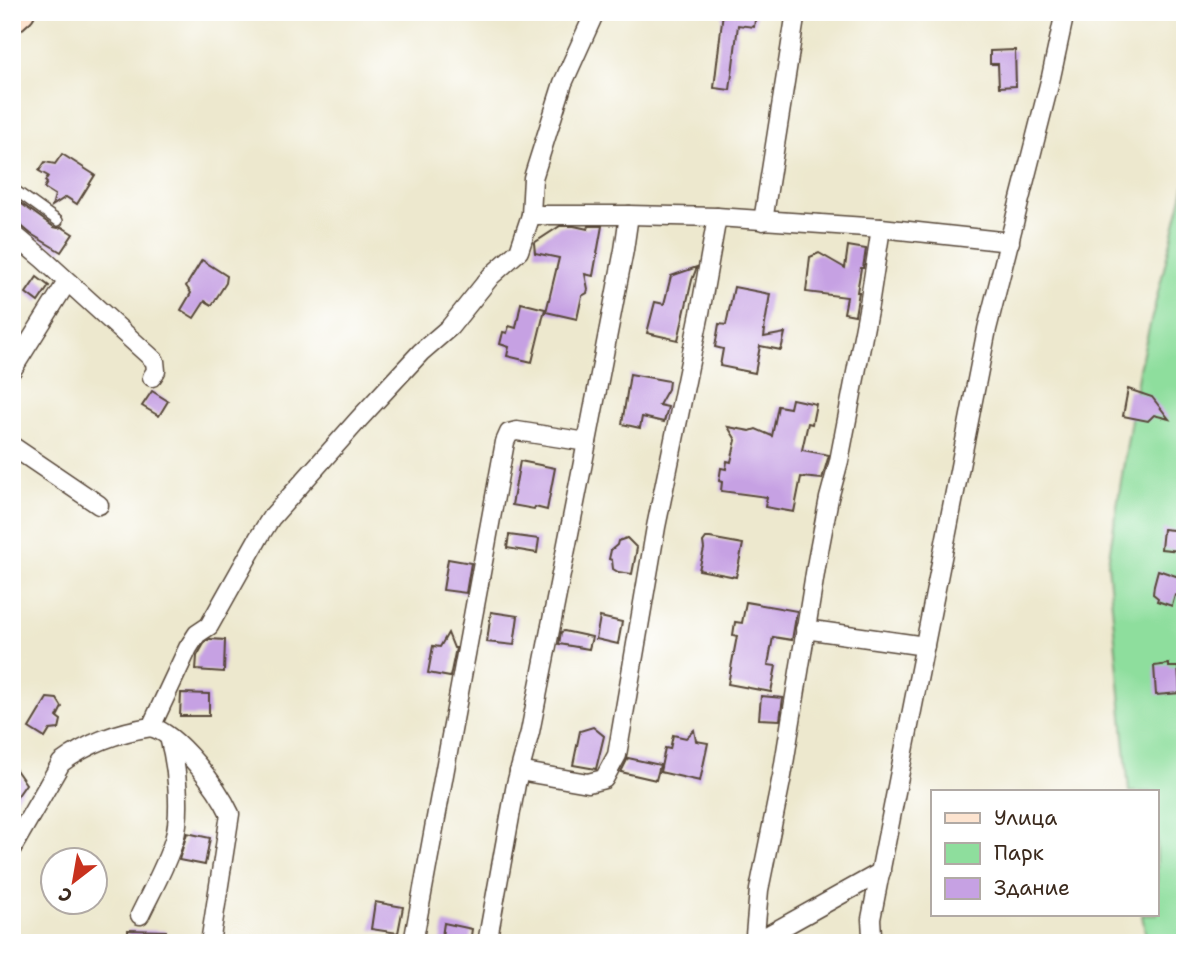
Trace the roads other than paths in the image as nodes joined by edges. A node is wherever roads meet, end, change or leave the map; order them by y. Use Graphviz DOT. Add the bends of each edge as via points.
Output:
graph roads {
  1 [pos="22,12"];
  2 [pos="594,12"];
  3 [pos="796,12"];
  4 [pos="1065,12"];
  5 [pos="12,21"];
  6 [pos="12,188"];
  7 [pos="531,215"];
  8 [pos="629,215"];
  9 [pos="717,217"];
  10 [pos="58,221"];
  11 [pos="763,221"];
  12 [pos="881,228"];
  13 [pos="12,233"];
  14 [pos="1010,242"];
  15 [pos="67,282"];
  16 [pos="12,370"];
  17 [pos="152,377"];
  18 [pos="587,442"];
  19 [pos="12,446"];
  20 [pos="99,505"];
  21 [pos="805,629"];
  22 [pos="925,646"];
  23 [pos="151,727"];
  24 [pos="169,737"];
  25 [pos="519,771"];
  26 [pos="12,848"];
  27 [pos="881,872"];
  28 [pos="140,915"];
  29 [pos="756,942"];
  30 [pos="210,943"];
  31 [pos="413,943"];
  32 [pos="487,943"];
  33 [pos="878,943"];
  1 -- 5 [label="main road"];
  2 -- 7 [label="street" via="563,83 533,178"];
  3 -- 11 [label="street"];
  4 -- 14 [label="street"];
  6 -- 10 [label="lane"];
  7 -- 8 [label="street"];
  7 -- 23 [label="street" via="519,251 491,276 450,327 421,352 271,518 209,626 188,648"];
  8 -- 9 [label="street"];
  8 -- 18 [label="street"];
  9 -- 11 [label="street"];
  9 -- 25 [label="street" via="617,755 604,779 588,783"];
  11 -- 12 [label="street"];
  12 -- 14 [label="street"];
  12 -- 21 [label="street"];
  13 -- 15 [label="street"];
  14 -- 22 [label="street" via="987,329"];
  15 -- 16 [label="street"];
  15 -- 17 [label="street" via="155,361"];
  18 -- 25 [label="street"];
  18 -- 31 [label="street" via="517,431 509,433 505,442"];
  19 -- 20 [label="street"];
  21 -- 22 [label="street"];
  21 -- 29 [label="street" via="759,890"];
  22 -- 27 [label="street"];
  23 -- 24 [label="street"];
  23 -- 26 [label="street" via="105,738 61,763"];
  24 -- 28 [label="street" via="177,783 175,836"];
  24 -- 30 [label="street" via="222,796 230,814"];
  25 -- 32 [label="street"];
  27 -- 29 [label="street"];
  27 -- 33 [label="street" via="871,919"];
}
